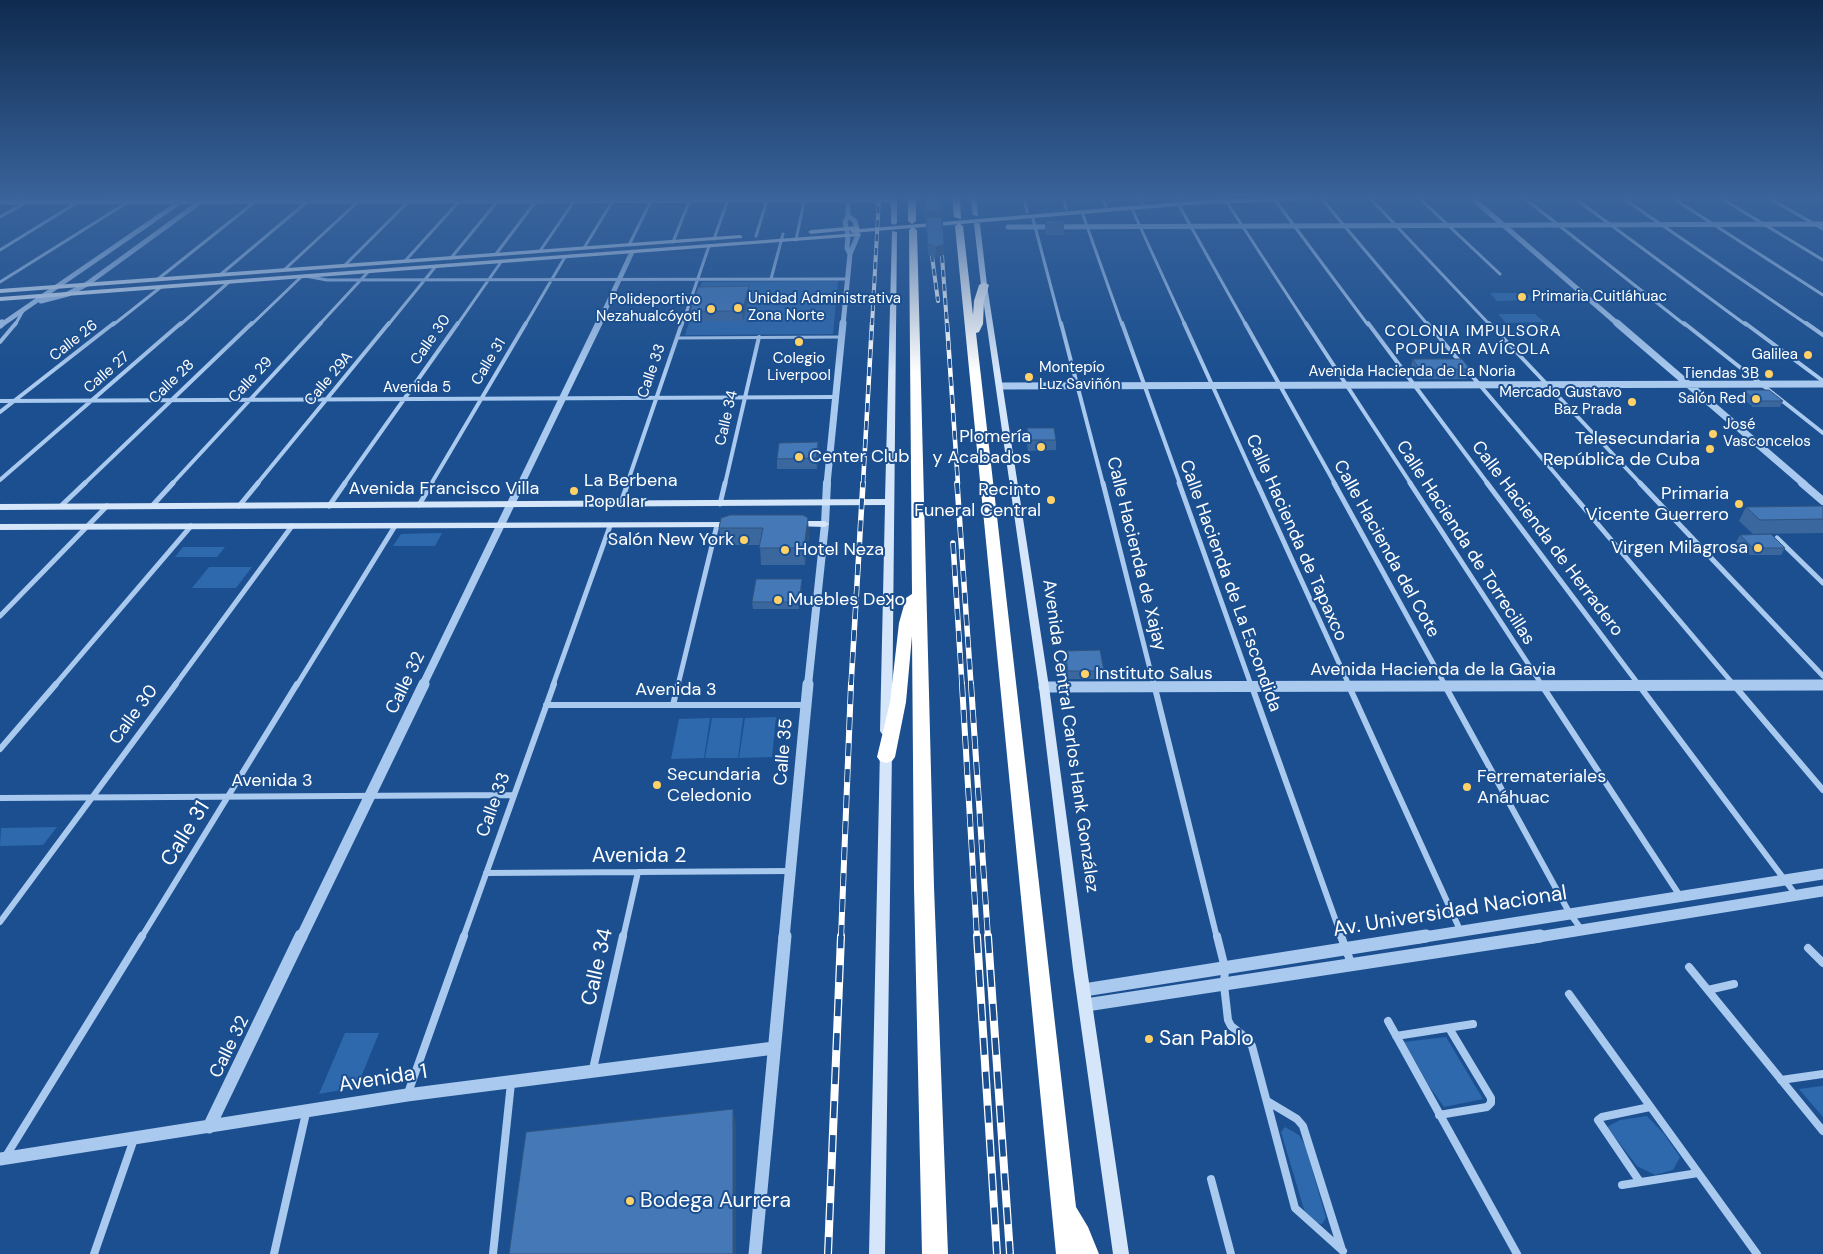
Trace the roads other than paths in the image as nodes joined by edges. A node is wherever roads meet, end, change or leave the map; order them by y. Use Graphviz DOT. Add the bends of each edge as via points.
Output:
graph roads {
  1 [pos="42,256"];
  2 [pos="101,256"];
  3 [pos="125,256"];
  4 [pos="188,256"];
  5 [pos="242,256"];
  6 [pos="300,256"];
  7 [pos="354,256"];
  8 [pos="410,256"];
  9 [pos="453,256"];
  10 [pos="479,256"];
  11 [pos="546,256"];
  12 [pos="576,256"];
  13 [pos="627,256"];
  14 [pos="706,256"];
  15 [pos="777,256"];
  16 [pos="850,256"];
  17 [pos="893,256"];
  18 [pos="913,256"];
  19 [pos="963,256"];
  20 [pos="980,256"];
  21 [pos="1043,256"];
  22 [pos="1097,256"];
  23 [pos="1153,256"];
  24 [pos="1208,256"];
  25 [pos="1262,256"];
  26 [pos="1317,256"];
  27 [pos="1370,256"];
  28 [pos="1425,256"];
  29 [pos="1480,256"];
  30 [pos="1539,256"];
  31 [pos="1599,256"];
  32 [pos="1652,256"];
  33 [pos="1706,256"];
  34 [pos="1762,256"];
  35 [pos="565,257"];
  36 [pos="451,258"];
  37 [pos="405,261"];
  38 [pos="501,262"];
  39 [pos="344,266"];
  40 [pos="436,266"];
  41 [pos="284,270"];
  42 [pos="369,271"];
  43 [pos="220,274"];
  44 [pos="1500,274"];
  45 [pos="303,276"];
  46 [pos="158,279"];
  47 [pos="771,279"];
  48 [pos="847,279"];
  49 [pos="360,280"];
  50 [pos="425,280"];
  51 [pos="489,280"];
  52 [pos="552,280"];
  53 [pos="619,280"];
  54 [pos="697,280"];
  55 [pos="0,282"];
  56 [pos="229,282"];
  57 [pos="87,284"];
  58 [pos="984,285"];
  59 [pos="59,286"];
  60 [pos="161,287"];
  61 [pos="3,291"];
  62 [pos="68,294"];
  63 [pos="45,295"];
  64 [pos="1823,295"];
  65 [pos="0,298"];
  66 [pos="34,302"];
  67 [pos="24,309"];
  68 [pos="0,325"];
  69 [pos="842,336"];
  70 [pos="972,336"];
  71 [pos="1823,336"];
  72 [pos="759,337"];
  73 [pos="677,338"];
  74 [pos="0,342"];
  75 [pos="1823,382"];
  76 [pos="1547,384"];
  77 [pos="1688,384"];
  78 [pos="1761,384"];
  79 [pos="1212,385"];
  80 [pos="1279,385"];
  81 [pos="1346,385"];
  82 [pos="1414,385"];
  83 [pos="1481,385"];
  84 [pos="1000,386"];
  85 [pos="1077,386"];
  86 [pos="1145,386"];
  87 [pos="835,397"];
  88 [pos="564,398"];
  89 [pos="746,398"];
  90 [pos="327,399"];
  91 [pos="405,399"];
  92 [pos="482,399"];
  93 [pos="656,399"];
  94 [pos="94,400"];
  95 [pos="172,400"];
  96 [pos="249,400"];
  97 [pos="0,401"];
  98 [pos="15,401"];
  99 [pos="0,412"];
  100 [pos="1823,433"];
  101 [pos="0,480"];
  102 [pos="1823,501"];
  103 [pos="889,502"];
  104 [pos="825,503"];
  105 [pos="720,504"];
  106 [pos="419,505"];
  107 [pos="512,505"];
  108 [pos="620,505"];
  109 [pos="62,506"];
  110 [pos="107,506"];
  111 [pos="152,506"];
  112 [pos="238,506"];
  113 [pos="329,506"];
  114 [pos="0,507"];
  115 [pos="825,524"];
  116 [pos="717,525"];
  117 [pos="737,525"];
  118 [pos="786,525"];
  119 [pos="0,526"];
  120 [pos="191,526"];
  121 [pos="292,526"];
  122 [pos="395,526"];
  123 [pos="500,526"];
  124 [pos="610,526"];
  125 [pos="88,527"];
  126 [pos="1777,538"];
  127 [pos="918,579"];
  128 [pos="1823,583"];
  129 [pos="0,616"];
  130 [pos="1823,676"];
  131 [pos="1736,685"];
  132 [pos="1823,685"];
  133 [pos="1251,686"];
  134 [pos="1349,686"];
  135 [pos="1445,686"];
  136 [pos="1542,686"];
  137 [pos="1639,686"];
  138 [pos="1044,687"];
  139 [pos="1155,687"];
  140 [pos="546,705"];
  141 [pos="674,705"];
  142 [pos="806,705"];
  143 [pos="0,749"];
  144 [pos="886,757"];
  145 [pos="1823,790"];
  146 [pos="514,795"];
  147 [pos="228,796"];
  148 [pos="370,796"];
  149 [pos="92,797"];
  150 [pos="0,798"];
  151 [pos="792,871"];
  152 [pos="638,872"];
  153 [pos="486,873"];
  154 [pos="1823,874"];
  155 [pos="1785,880"];
  156 [pos="1823,891"];
  157 [pos="1796,895"];
  158 [pos="1681,897"];
  159 [pos="1570,914"];
  160 [pos="0,922"];
  161 [pos="1460,930"];
  162 [pos="1582,930"];
  163 [pos="1808,948"];
  164 [pos="1345,949"];
  165 [pos="1823,964"];
  166 [pos="1352,966"];
  167 [pos="1689,967"];
  168 [pos="1225,968"];
  169 [pos="1734,984"];
  170 [pos="1224,985"];
  171 [pos="1708,990"];
  172 [pos="1569,994"];
  173 [pos="1085,998"];
  174 [pos="1388,1021"];
  175 [pos="1474,1024"];
  176 [pos="1449,1028"];
  177 [pos="1396,1036"];
  178 [pos="774,1048"];
  179 [pos="593,1070"];
  180 [pos="1823,1074"];
  181 [pos="511,1080"];
  182 [pos="1782,1080"];
  183 [pos="407,1095"];
  184 [pos="1267,1101"];
  185 [pos="1650,1107"];
  186 [pos="307,1111"];
  187 [pos="1439,1115"];
  188 [pos="209,1127"];
  189 [pos="1823,1131"];
  190 [pos="135,1139"];
  191 [pos="2,1159"];
  192 [pos="1698,1173"];
  193 [pos="1210,1179"];
  194 [pos="1640,1182"];
  195 [pos="1622,1185"];
  196 [pos="1064,1210"];
  197 [pos="1343,1252"];
  198 [pos="94,1254"];
  199 [pos="274,1254"];
  200 [pos="493,1254"];
  201 [pos="755,1254"];
  202 [pos="877,1254"];
  203 [pos="935,1254"];
  204 [pos="1069,1254"];
  205 [pos="1086,1254"];
  206 [pos="1121,1254"];
  207 [pos="1231,1254"];
  208 [pos="1517,1254"];
  209 [pos="1757,1254"];
  1 -- 55 [label="street"];
  2 -- 59 [label="street"];
  3 -- 57 [label="street"];
  4 -- 46 [label="street"];
  5 -- 43 [label="street"];
  6 -- 41 [label="street"];
  7 -- 39 [label="street"];
  8 -- 37 [label="street"];
  9 -- 36 [label="street"];
  10 -- 36 [label="main road"];
  11 -- 38 [label="main road"];
  12 -- 35 [label="main road"];
  13 -- 53 [label="street, Calle 32"];
  14 -- 54 [label="street, Calle 33"];
  15 -- 47 [label="street"];
  16 -- 48 [label="street, Calle 35"];
  17 -- 103 [label="main road"];
  18 -- 127 [label="highway"];
  19 -- 70 [label="highway"];
  20 -- 58 [label="main road, Avenida Central Carlos Hank González"];
  21 -- 85 [label="street, Calle Hacienda de Xajay"];
  22 -- 86 [label="street, Calle Hacienda de La Escondida"];
  23 -- 79 [label="street, Calle Hacienda de Tapaxco"];
  24 -- 80 [label="street, Calle Hacienda del Cote"];
  25 -- 81 [label="street, Calle Hacienda de Torrecillas"];
  26 -- 82 [label="street, Calle Hacienda de Herradero"];
  27 -- 83 [label="street"];
  28 -- 76 [label="street"];
  29 -- 44 [label="street"];
  30 -- 77 [label="street"];
  31 -- 78 [label="street"];
  32 -- 75 [label="street"];
  33 -- 71 [label="street"];
  34 -- 64 [label="street"];
  35 -- 38 [label="main road"];
  35 -- 52 [label="street, Calle 31"];
  36 -- 37 [label="main road"];
  37 -- 39 [label="main road"];
  38 -- 40 [label="main road"];
  38 -- 51 [label="street, Calle 30"];
  39 -- 41 [label="main road"];
  40 -- 42 [label="main road"];
  40 -- 50 [label="street, Calle 29A"];
  41 -- 43 [label="main road"];
  42 -- 45 [label="main road"];
  42 -- 49 [label="street, Calle 29"];
  43 -- 46 [label="main road"];
  45 -- 49 [label="street"];
  45 -- 56 [label="main road"];
  45 -- 95 [label="street, Calle 28"];
  46 -- 57 [label="main road"];
  47 -- 48 [label="street"];
  47 -- 54 [label="street"];
  48 -- 69 [label="street, Calle 35"];
  49 -- 50 [label="street"];
  49 -- 96 [label="street, Calle 29"];
  50 -- 51 [label="street"];
  50 -- 90 [label="street, Calle 29A"];
  51 -- 52 [label="street"];
  51 -- 91 [label="street, Calle 30"];
  52 -- 53 [label="street"];
  52 -- 92 [label="street, Calle 31"];
  53 -- 54 [label="street"];
  53 -- 88 [label="street, Calle 32"];
  54 -- 73 [label="street, Calle 33"];
  56 -- 60 [label="main road"];
  56 -- 94 [label="street, Calle 27"];
  57 -- 59 [label="main road"];
  57 -- 62 [label="street"];
  58 -- 70 [label="highway" via="979,301 978,324"];
  58 -- 84 [label="main road, Avenida Central Carlos Hank González"];
  59 -- 61 [label="main road"];
  59 -- 63 [label="street"];
  60 -- 62 [label="main road"];
  60 -- 98 [label="street, Calle 26"];
  61 -- 65 [label="main road" via="7,294"];
  62 -- 63 [label="main road"];
  62 -- 66 [label="street"];
  63 -- 65 [label="main road"];
  63 -- 66 [label="street"];
  66 -- 67 [label="street"];
  67 -- 68 [label="street"];
  67 -- 74 [label="street" via="12,330"];
  69 -- 72 [label="street"];
  69 -- 87 [label="street, Calle 35"];
  70 -- 196 [label="highway"];
  72 -- 73 [label="street"];
  72 -- 89 [label="street, Calle 34"];
  73 -- 93 [label="street, Calle 33"];
  75 -- 78 [label="street, Avenida Hacienda de La Noria"];
  76 -- 77 [label="street, Avenida Hacienda de La Noria"];
  76 -- 83 [label="street, Avenida Hacienda de La Noria"];
  76 -- 130 [label="street"];
  77 -- 78 [label="street, Avenida Hacienda de La Noria"];
  77 -- 102 [label="street"];
  78 -- 100 [label="street"];
  79 -- 80 [label="street, Avenida Hacienda de La Noria"];
  79 -- 86 [label="street, Avenida Hacienda de La Noria"];
  79 -- 134 [label="street, Calle Hacienda de Tapaxco"];
  80 -- 81 [label="street, Avenida Hacienda de La Noria"];
  80 -- 135 [label="street, Calle Hacienda del Cote"];
  81 -- 82 [label="street, Avenida Hacienda de La Noria"];
  81 -- 136 [label="street, Calle Hacienda de Torrecillas"];
  82 -- 83 [label="street, Avenida Hacienda de La Noria"];
  82 -- 137 [label="street, Calle Hacienda de Herradero"];
  83 -- 131 [label="street"];
  84 -- 85 [label="street, Avenida Hacienda de La Noria"];
  84 -- 138 [label="main road, Avenida Central Carlos Hank González"];
  85 -- 86 [label="street, Avenida Hacienda de La Noria"];
  85 -- 139 [label="street, Calle Hacienda de Xajay"];
  86 -- 133 [label="street, Calle Hacienda de La Escondida"];
  87 -- 89 [label="street, Avenida 5"];
  87 -- 104 [label="street, Calle 35"];
  88 -- 92 [label="street, Avenida 5"];
  88 -- 93 [label="street, Avenida 5"];
  88 -- 107 [label="street, Calle 32"];
  89 -- 93 [label="street, Avenida 5"];
  89 -- 105 [label="street, Calle 34"];
  90 -- 91 [label="street, Avenida 5"];
  90 -- 96 [label="street, Avenida 5"];
  90 -- 112 [label="street, Calle 29A"];
  91 -- 92 [label="street, Avenida 5"];
  91 -- 113 [label="street, Calle 30"];
  92 -- 106 [label="street, Calle 31"];
  93 -- 108 [label="street, Calle 33"];
  94 -- 95 [label="street, Avenida 5"];
  94 -- 98 [label="street, Avenida 5"];
  94 -- 101 [label="street, Calle 27"];
  95 -- 96 [label="street, Avenida 5"];
  95 -- 109 [label="street, Calle 28"];
  96 -- 111 [label="street, Calle 29"];
  97 -- 98 [label="street, Avenida 5"];
  98 -- 99 [label="street, Calle 26"];
  103 -- 104 [label="main road, Avenida Francisco Villa"];
  103 -- 144 [label="main road"];
  104 -- 105 [label="main road, Avenida Francisco Villa"];
  104 -- 115 [label="street, Calle 35"];
  105 -- 108 [label="main road, Avenida Francisco Villa"];
  106 -- 107 [label="main road, Avenida Francisco Villa"];
  106 -- 113 [label="main road, Avenida Francisco Villa"];
  107 -- 108 [label="main road, Avenida Francisco Villa"];
  107 -- 123 [label="street, Calle 32"];
  109 -- 110 [label="main road, Avenida Francisco Villa"];
  109 -- 114 [label="main road, Avenida Francisco Villa"];
  110 -- 111 [label="main road, Avenida Francisco Villa"];
  110 -- 125 [label="street"];
  111 -- 112 [label="main road, Avenida Francisco Villa"];
  112 -- 113 [label="main road, Avenida Francisco Villa"];
  115 -- 118 [label="main road"];
  115 -- 142 [label="street, Calle 35"];
  116 -- 117 [label="main road, Avenida Francisco Villa"];
  116 -- 124 [label="main road, Avenida Francisco Villa"];
  116 -- 141 [label="street"];
  119 -- 125 [label="main road, Avenida Francisco Villa"];
  120 -- 121 [label="main road, Avenida Francisco Villa"];
  120 -- 125 [label="main road, Avenida Francisco Villa"];
  120 -- 143 [label="street"];
  121 -- 122 [label="main road, Avenida Francisco Villa"];
  121 -- 149 [label="street, Calle 30"];
  122 -- 123 [label="main road, Avenida Francisco Villa"];
  122 -- 147 [label="street, Calle 31"];
  123 -- 124 [label="main road, Avenida Francisco Villa"];
  123 -- 148 [label="street, Calle 32"];
  124 -- 140 [label="street, Calle 33"];
  125 -- 129 [label="street"];
  126 -- 128 [label="street"];
  127 -- 144 [label="highway" via="906,623 898,702"];
  127 -- 203 [label="highway"];
  131 -- 132 [label="street, Avenida Hacienda de la Gavia"];
  131 -- 137 [label="street, Avenida Hacienda de la Gavia"];
  131 -- 145 [label="street"];
  133 -- 134 [label="street, Avenida Hacienda de la Gavia"];
  133 -- 139 [label="street, Avenida Hacienda de la Gavia"];
  133 -- 164 [label="street, Calle Hacienda de La Escondida"];
  134 -- 135 [label="street, Avenida Hacienda de la Gavia"];
  134 -- 161 [label="street, Calle Hacienda de Tapaxco"];
  135 -- 136 [label="street, Avenida Hacienda de la Gavia"];
  135 -- 159 [label="street, Calle Hacienda del Cote"];
  136 -- 137 [label="street, Avenida Hacienda de la Gavia"];
  136 -- 158 [label="street, Calle Hacienda de Torrecillas"];
  137 -- 155 [label="street, Calle Hacienda de Herradero"];
  138 -- 139 [label="street, Avenida Hacienda de la Gavia"];
  138 -- 173 [label="main road, Avenida Central Carlos Hank González"];
  139 -- 168 [label="street, Calle Hacienda de Xajay"];
  140 -- 141 [label="street, Avenida 3"];
  140 -- 146 [label="street, Calle 33"];
  141 -- 142 [label="street, Avenida 3"];
  142 -- 151 [label="street, Calle 35"];
  144 -- 202 [label="main road"];
  146 -- 148 [label="street, Avenida 3"];
  146 -- 153 [label="street, Calle 33"];
  147 -- 148 [label="street, Avenida 3"];
  147 -- 149 [label="street, Avenida 3"];
  147 -- 191 [label="street, Calle 31"];
  148 -- 188 [label="street, Calle 32"];
  149 -- 150 [label="street, Avenida 3"];
  149 -- 160 [label="street, Calle 30"];
  151 -- 152 [label="street, Avenida 2"];
  151 -- 178 [label="street, Calle 35"];
  152 -- 153 [label="street, Avenida 2"];
  152 -- 179 [label="street, Calle 34"];
  153 -- 183 [label="street, Calle 33"];
  154 -- 155 [label="street, Av. Universidad Nacional"];
  155 -- 157 [label="street, Calle Hacienda de Herradero"];
  155 -- 158 [label="street, Av. Universidad Nacional"];
  156 -- 157 [label="street, Av. Universidad Nacional"];
  157 -- 162 [label="street, Av. Universidad Nacional"];
  158 -- 159 [label="street, Av. Universidad Nacional"];
  159 -- 161 [label="street, Av. Universidad Nacional"];
  159 -- 162 [label="street, Calle Hacienda del Cote"];
  161 -- 164 [label="street, Av. Universidad Nacional"];
  162 -- 166 [label="street, Av. Universidad Nacional"];
  163 -- 165 [label="street"];
  164 -- 166 [label="street, Calle Hacienda de La Escondida"];
  164 -- 168 [label="street, Av. Universidad Nacional"];
  166 -- 170 [label="street, Av. Universidad Nacional"];
  167 -- 171 [label="street"];
  168 -- 170 [label="street, Calle Hacienda de Xajay"];
  168 -- 173 [label="street, Av. Universidad Nacional"];
  169 -- 171 [label="street"];
  170 -- 173 [label="street, Av. Universidad Nacional"];
  170 -- 184 [label="street, Calle Hacienda de Xajay" via="1228,1020 1252,1046"];
  171 -- 182 [label="street"];
  172 -- 185 [label="street"];
  173 -- 206 [label="main road, Avenida Central Carlos Hank González"];
  174 -- 177 [label="street"];
  175 -- 176 [label="street"];
  176 -- 177 [label="street"];
  176 -- 187 [label="street" via="1491,1103 1487,1107"];
  177 -- 187 [label="street"];
  178 -- 179 [label="street, Avenida 1"];
  178 -- 201 [label="street, Calle 35"];
  179 -- 181 [label="street, Avenida 1"];
  180 -- 182 [label="street"];
  181 -- 183 [label="street, Avenida 1"];
  181 -- 200 [label="street"];
  182 -- 189 [label="street"];
  183 -- 186 [label="street, Avenida 1"];
  184 -- 197 [label="street, Calle Hacienda de Xajay" via="1295,1208"];
  184 -- 197 [label="street" via="1303,1126"];
  185 -- 192 [label="street"];
  185 -- 194 [label="street" via="1598,1120"];
  186 -- 188 [label="street, Avenida 1"];
  186 -- 199 [label="street"];
  187 -- 208 [label="street"];
  188 -- 190 [label="street, Avenida 1"];
  190 -- 191 [label="street, Avenida 1"];
  190 -- 198 [label="street"];
  192 -- 194 [label="street"];
  192 -- 209 [label="street"];
  193 -- 207 [label="street"];
  194 -- 195 [label="street"];
  196 -- 204 [label="highway"];
  196 -- 205 [label="highway" via="1080,1236"];
}
